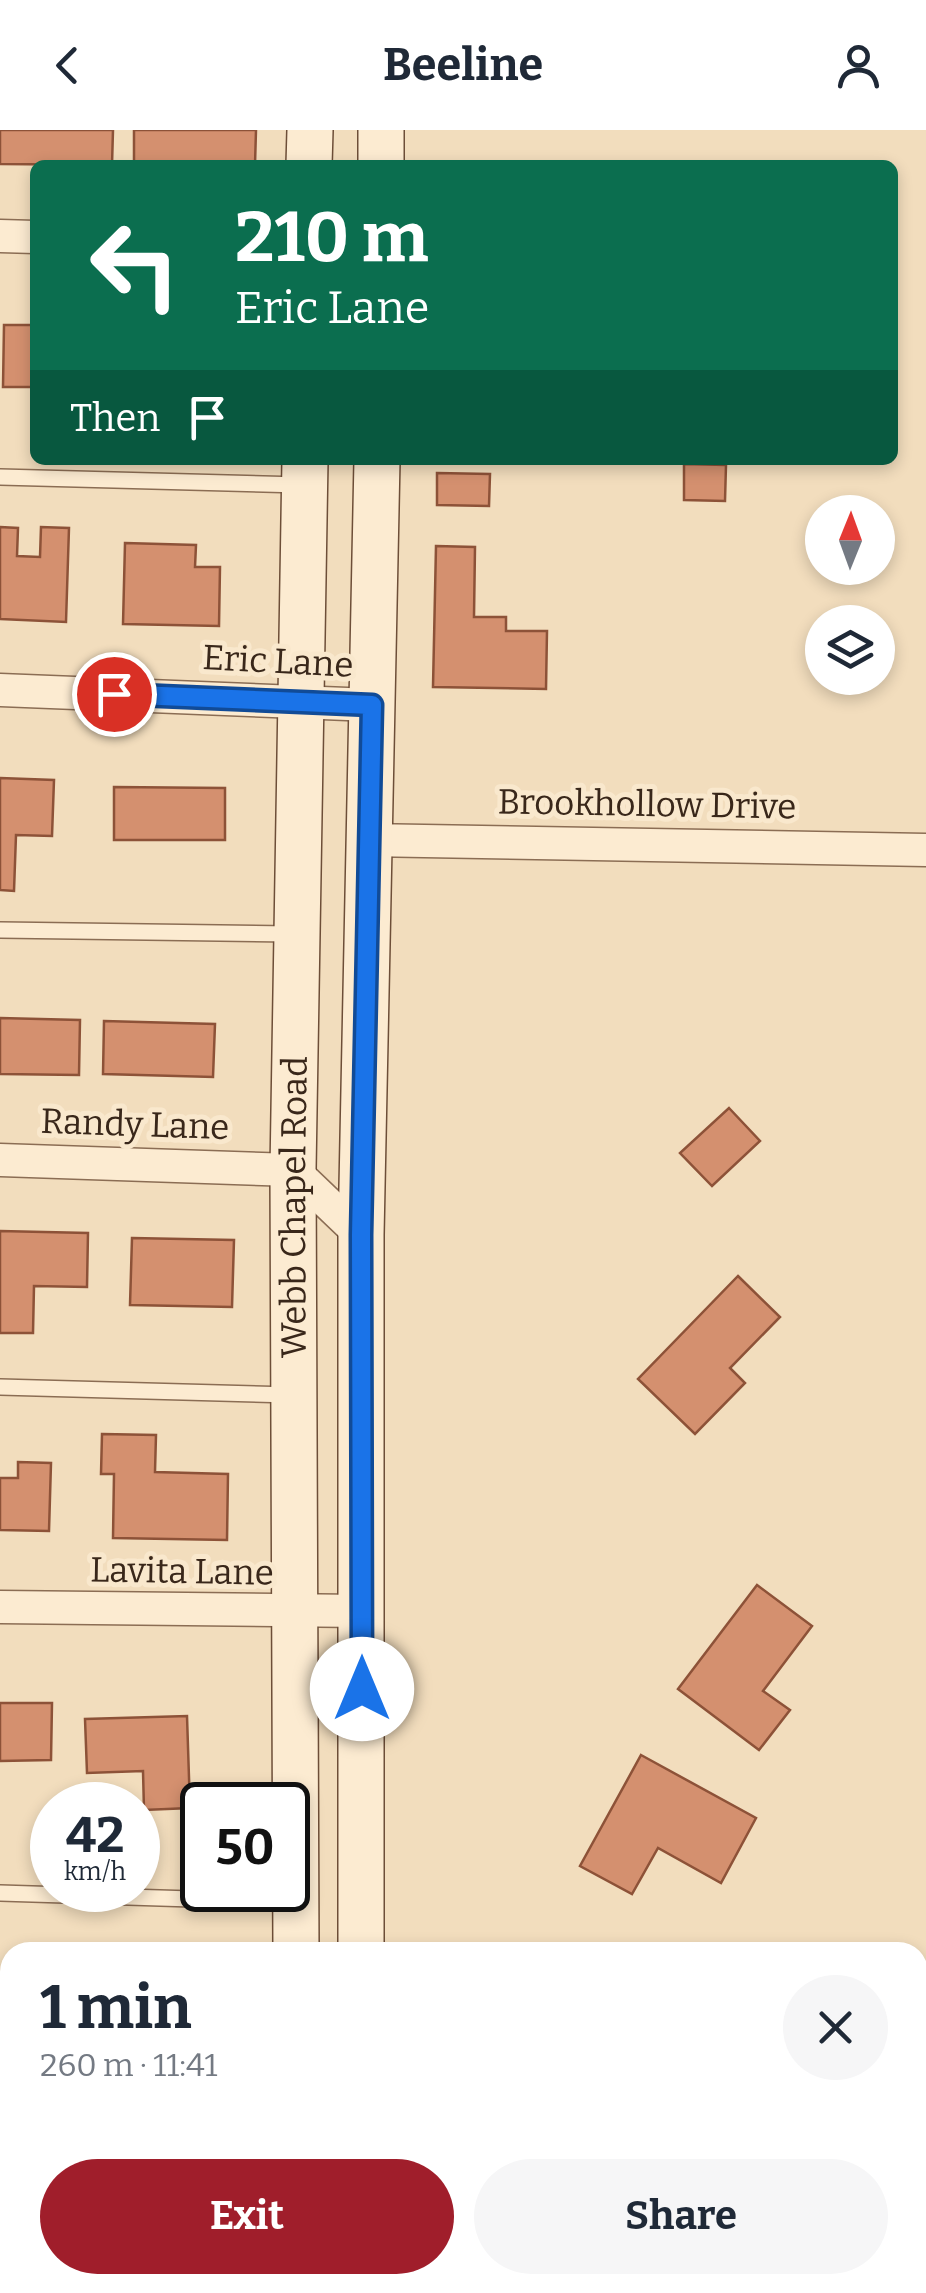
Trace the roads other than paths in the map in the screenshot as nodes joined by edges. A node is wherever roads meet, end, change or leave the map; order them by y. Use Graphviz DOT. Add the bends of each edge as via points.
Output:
graph roads {
  1 [pos="310,130"];
  2 [pos="381,130"];
  3 [pos="309,160"];
  4 [pos="381,160"];
  5 [pos="0,236"];
  6 [pos="30,237"];
  7 [pos="376,465"];
  8 [pos="305,473"];
  9 [pos="0,477"];
  10 [pos="0,690"];
  11 [pos="304,700"];
  12 [pos="372,705"];
  13 [pos="367,840"];
  14 [pos="926,850"];
  15 [pos="0,930"];
  16 [pos="299,934"];
  17 [pos="0,1160"];
  18 [pos="293,1170"];
  19 [pos="361,1235"];
  20 [pos="0,1387"];
  21 [pos="294,1395"];
  22 [pos="0,1608"];
  23 [pos="362,1611"];
  24 [pos="296,1614"];
  25 [pos="296,1782"];
  26 [pos="0,1893"];
  27 [pos="180,1898"];
  28 [pos="296,1912"];
  29 [pos="296,1942"];
  30 [pos="361,1942"];
  1 -- 3 [label="main road"];
  2 -- 4 [label="main road"];
  5 -- 6 [label="street"];
  7 -- 12 [label="main road, Webb Chapel Road"];
  8 -- 9 [label="lane"];
  8 -- 11 [label="main road, Webb Chapel Road"];
  10 -- 11 [label="street, Eric Lane"];
  11 -- 12 [label="street, Eric Lane"];
  11 -- 16 [label="main road, Webb Chapel Road"];
  12 -- 13 [label="main road, Webb Chapel Road"];
  13 -- 14 [label="street, Brookhollow Drive"];
  13 -- 19 [label="main road, Webb Chapel Road"];
  15 -- 16 [label="lane"];
  16 -- 18 [label="main road, Webb Chapel Road"];
  17 -- 18 [label="street, Randy Lane"];
  18 -- 19 [label="street"];
  18 -- 21 [label="main road, Webb Chapel Road"];
  19 -- 23 [label="main road, Webb Chapel Road"];
  20 -- 21 [label="lane"];
  21 -- 24 [label="main road, Webb Chapel Road"];
  22 -- 24 [label="street, Lavita Lane"];
  23 -- 24 [label="street, Lavita Lane"];
  23 -- 30 [label="main road, Webb Chapel Road"];
  24 -- 25 [label="main road, Webb Chapel Road"];
  26 -- 27 [label="lane"];
  28 -- 29 [label="main road, Webb Chapel Road"];
}
